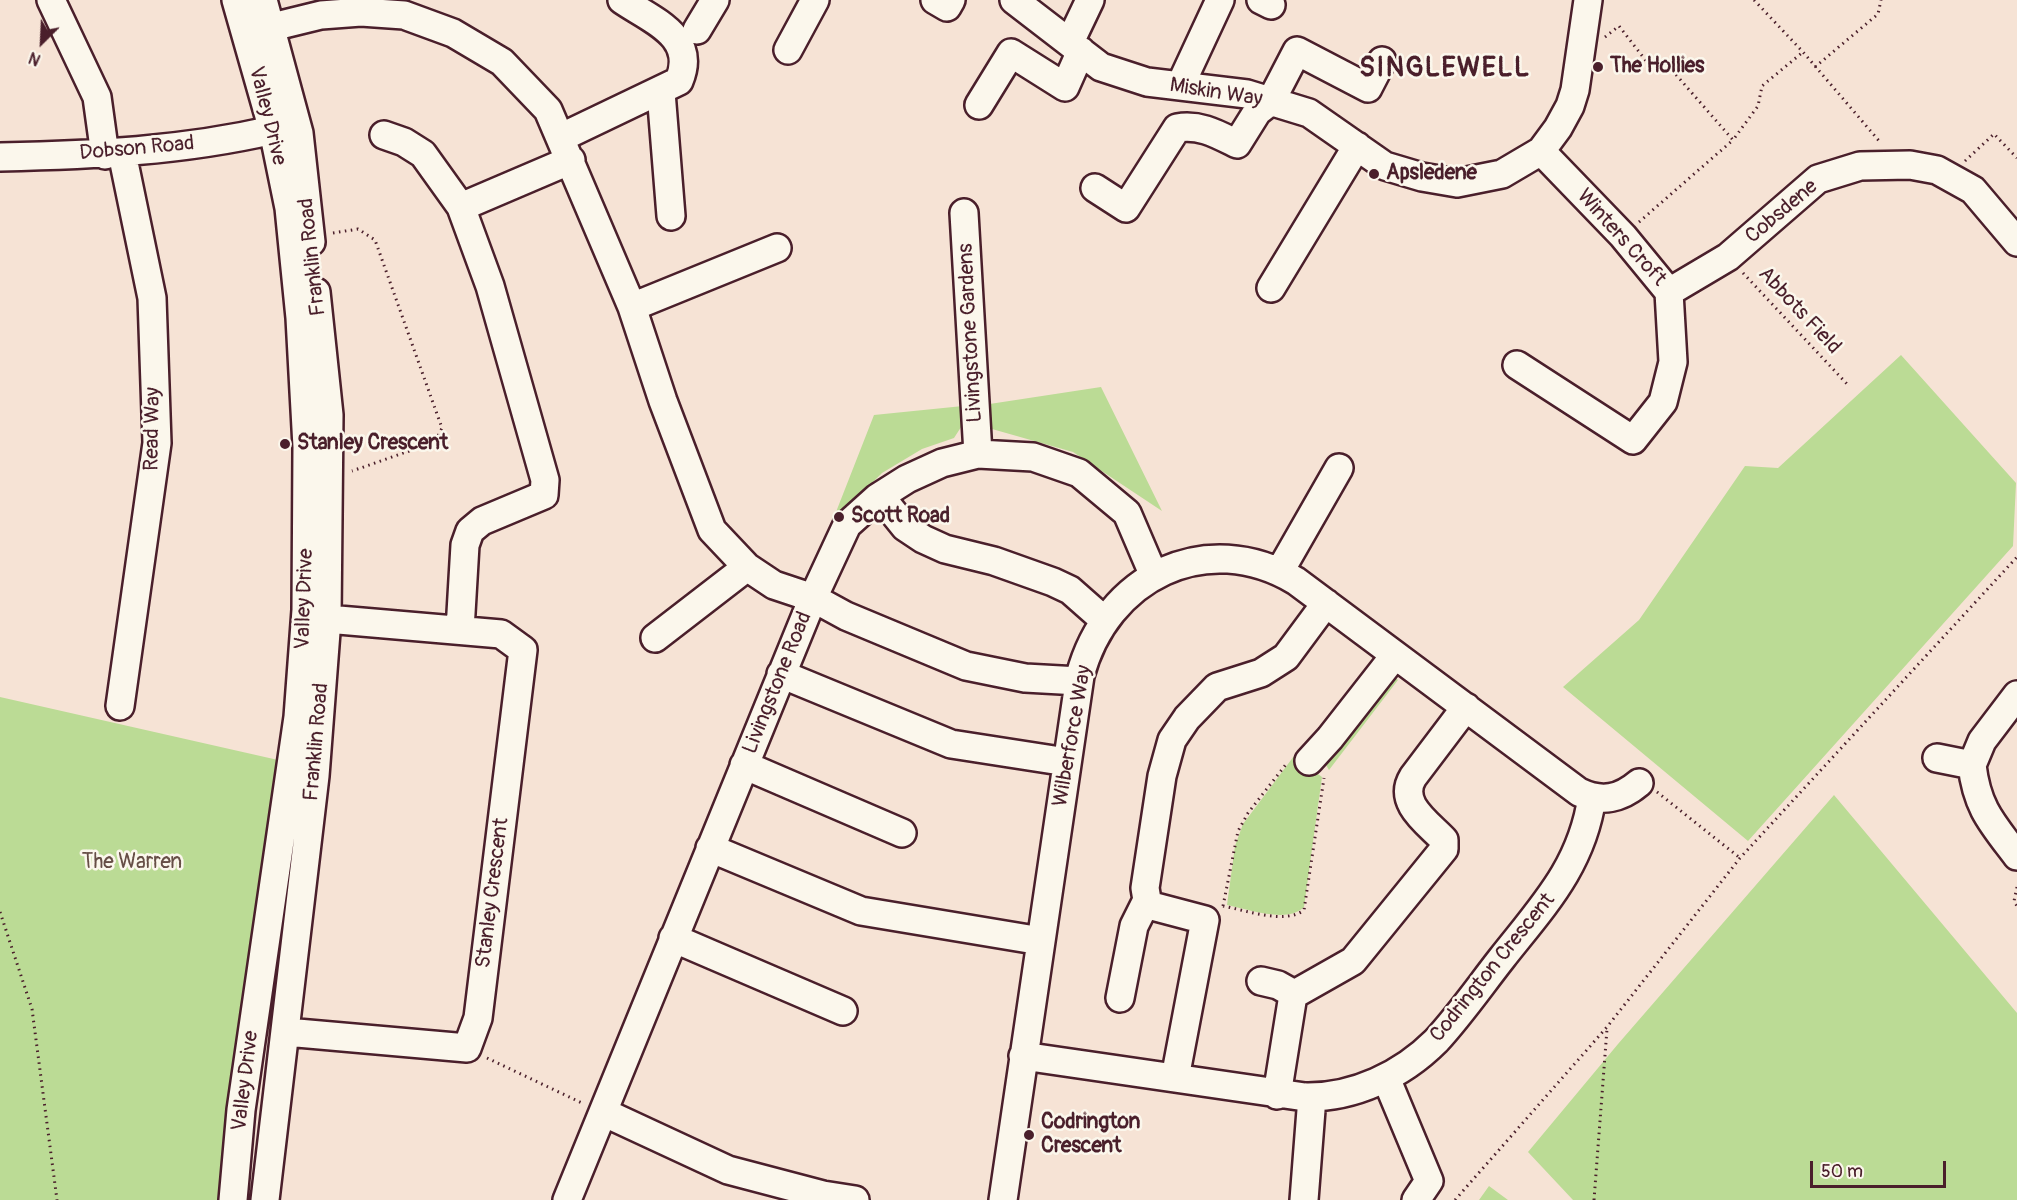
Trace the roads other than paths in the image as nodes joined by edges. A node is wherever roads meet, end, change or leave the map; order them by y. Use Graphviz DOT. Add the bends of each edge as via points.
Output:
graph roads {
  1 [pos="51,0"];
  2 [pos="236,0"];
  3 [pos="263,0"];
  4 [pos="622,0"];
  5 [pos="715,0"];
  6 [pos="815,0"];
  7 [pos="935,0"];
  8 [pos="951,0"];
  9 [pos="1014,0"];
  10 [pos="1090,0"];
  11 [pos="1220,0"];
  12 [pos="1588,0"];
  13 [pos="422,10"];
  14 [pos="272,27"];
  15 [pos="697,30"];
  16 [pos="1075,47"];
  17 [pos="788,50"];
  18 [pos="1382,61"];
  19 [pos="1180,86"];
  20 [pos="661,92"];
  21 [pos="1271,101"];
  22 [pos="979,105"];
  23 [pos="273,130"];
  24 [pos="384,135"];
  25 [pos="1357,146"];
  26 [pos="566,149"];
  27 [pos="1541,151"];
  28 [pos="114,154"];
  29 [pos="0,157"];
  30 [pos="1095,188"];
  31 [pos="461,207"];
  32 [pos="964,213"];
  33 [pos="671,216"];
  34 [pos="2017,242"];
  35 [pos="777,248"];
  36 [pos="1271,288"];
  37 [pos="1669,291"];
  38 [pos="632,307"];
  39 [pos="1517,365"];
  40 [pos="978,454"];
  41 [pos="1339,468"];
  42 [pos="880,496"];
  43 [pos="747,567"];
  44 [pos="1280,571"];
  45 [pos="1154,576"];
  46 [pos="813,598"];
  47 [pos="1326,603"];
  48 [pos="327,619"];
  49 [pos="1104,620"];
  50 [pos="460,630"];
  51 [pos="655,638"];
  52 [pos="1395,654"];
  53 [pos="781,674"];
  54 [pos="1079,681"];
  55 [pos="2017,695"];
  56 [pos="120,706"];
  57 [pos="1466,707"];
  58 [pos="1937,758"];
  59 [pos="1067,762"];
  60 [pos="1310,764"];
  61 [pos="744,765"];
  62 [pos="1972,765"];
  63 [pos="1639,783"];
  64 [pos="1592,797"];
  65 [pos="902,833"];
  66 [pos="710,848"];
  67 [pos="2017,856"];
  68 [pos="1147,900"];
  69 [pos="673,938"];
  70 [pos="1041,941"];
  71 [pos="1261,981"];
  72 [pos="1294,994"];
  73 [pos="1120,998"];
  74 [pos="843,1011"];
  75 [pos="286,1032"];
  76 [pos="1023,1056"];
  77 [pos="1175,1078"];
  78 [pos="1386,1078"];
  79 [pos="1277,1095"];
  80 [pos="1312,1097"];
  81 [pos="603,1112"];
  82 [pos="233,1200"];
  83 [pos="265,1200"];
  84 [pos="567,1200"];
  85 [pos="855,1200"];
  86 [pos="1003,1200"];
  87 [pos="1304,1200"];
  88 [pos="1416,1200"];
  1 -- 28 [label="street, Read Way" via="97,97"];
  2 -- 23 [label="street, Valley Drive"];
  3 -- 14 [label="street, Franklin Road"];
  4 -- 20 [label="street" via="672,31 680,46 684,69 679,81"];
  5 -- 15 [label="street"];
  6 -- 17 [label="street"];
  7 -- 8 [label="street" via="947,7"];
  9 -- 16 [label="street, Miskin Way"];
  10 -- 16 [label="street"];
  11 -- 19 [label="street"];
  12 -- 27 [label="street, Miskin Way" via="1570,106"];
  13 -- 14 [label="street" via="404,15 321,15"];
  13 -- 26 [label="street" via="502,62 548,110"];
  14 -- 48 [label="street, Franklin Road" via="299,133 329,415"];
  16 -- 19 [label="street, Miskin Way" via="1101,67 1147,82"];
  16 -- 22 [label="street" via="1065,87 1011,53"];
  18 -- 21 [label="street" via="1368,88 1297,51"];
  19 -- 21 [label="street, Miskin Way" via="1247,94"];
  20 -- 26 [label="street"];
  20 -- 33 [label="street"];
  21 -- 25 [label="street, Miskin Way" via="1309,113"];
  21 -- 30 [label="street" via="1257,112 1237,144 1205,129 1190,125 1177,128 1126,208"];
  23 -- 28 [label="street, Dobson Road" via="226,141"];
  23 -- 82 [label="street, Valley Drive" via="289,208 300,318 307,447 306,610 298,717 243,1099"];
  24 -- 31 [label="street" via="423,154"];
  25 -- 27 [label="street, Miskin Way" via="1384,166 1457,183 1502,174"];
  25 -- 36 [label="street"];
  26 -- 31 [label="street"];
  26 -- 38 [label="street"];
  27 -- 37 [label="street, Winters Croft" via="1623,236"];
  28 -- 29 [label="street, Dobson Road"];
  28 -- 56 [label="street, Read Way" via="152,298 157,443"];
  31 -- 50 [label="street" via="490,286 545,480 544,495 482,521 470,531 465,545"];
  32 -- 40 [label="street, Livingstone Gardens"];
  34 -- 37 [label="street, Cobsdene" via="1973,190 1937,170 1910,165 1860,166 1818,179 1728,257"];
  35 -- 38 [label="street"];
  37 -- 39 [label="street, Winters Croft" via="1673,362 1663,402 1633,440"];
  38 -- 43 [label="street" via="712,530"];
  40 -- 42 [label="street, Livingstone Road" via="942,463 907,478"];
  40 -- 45 [label="street, Livingstone Road" via="1033,457 1079,473 1127,513"];
  41 -- 44 [label="street"];
  42 -- 46 [label="street, Livingstone Road" via="847,525"];
  42 -- 49 [label="street" via="905,527 923,539 1053,582 1070,590"];
  43 -- 46 [label="street" via="774,585"];
  43 -- 51 [label="street"];
  44 -- 45 [label="street, Wilberforce Way" via="1251,561 1213,558"];
  44 -- 47 [label="street, Wilberforce Way"];
  45 -- 49 [label="street, Wilberforce Way" via="1123,598"];
  46 -- 53 [label="street, Livingstone Road"];
  46 -- 54 [label="street" via="846,616 966,666 1025,678"];
  47 -- 52 [label="street, Wilberforce Way"];
  47 -- 68 [label="street" via="1286,657 1261,673 1217,687 1187,718 1170,743 1152,838"];
  48 -- 50 [label="street, Stanley Crescent"];
  48 -- 75 [label="street, Franklin Road" via="315,776"];
  49 -- 54 [label="street, Wilberforce Way"];
  50 -- 75 [label="street, Stanley Crescent" via="501,634 523,650 478,1018 467,1048"];
  52 -- 57 [label="street, Wilberforce Way"];
  52 -- 60 [label="street"];
  53 -- 59 [label="street" via="951,744"];
  53 -- 61 [label="street, Livingstone Road"];
  54 -- 59 [label="street, Wilberforce Way"];
  55 -- 62 [label="street" via="1982,741"];
  57 -- 64 [label="street, Wilberforce Way" via="1574,788"];
  57 -- 72 [label="street" via="1409,787 1412,804 1443,839 1444,849 1352,963"];
  58 -- 62 [label="street"];
  59 -- 70 [label="street, Wilberforce Way"];
  61 -- 65 [label="street"];
  61 -- 66 [label="street, Livingstone Road"];
  62 -- 67 [label="street" via="1982,809"];
  63 -- 64 [label="street" via="1618,797"];
  64 -- 78 [label="street, Codrington Crescent" via="1579,850 1555,891 1440,1037 1417,1059"];
  66 -- 69 [label="street, Livingstone Road"];
  66 -- 70 [label="street" via="861,911"];
  68 -- 73 [label="street" via="1134,926"];
  68 -- 77 [label="street" via="1152,906 1214,913"];
  69 -- 74 [label="street"];
  69 -- 81 [label="street, Livingstone Road"];
  70 -- 76 [label="street, Wilberforce Way"];
  71 -- 72 [label="street"];
  72 -- 79 [label="street"];
  75 -- 83 [label="street, Franklin Road"];
  76 -- 77 [label="street, Codrington Crescent"];
  76 -- 86 [label="street, Wilberforce Way"];
  77 -- 79 [label="street, Codrington Crescent"];
  78 -- 80 [label="street, Codrington Crescent"];
  78 -- 88 [label="street" via="1429,1181"];
  79 -- 80 [label="street, Codrington Crescent"];
  80 -- 87 [label="street"];
  81 -- 84 [label="street, Livingstone Road"];
  81 -- 85 [label="street" via="728,1170"];
}
